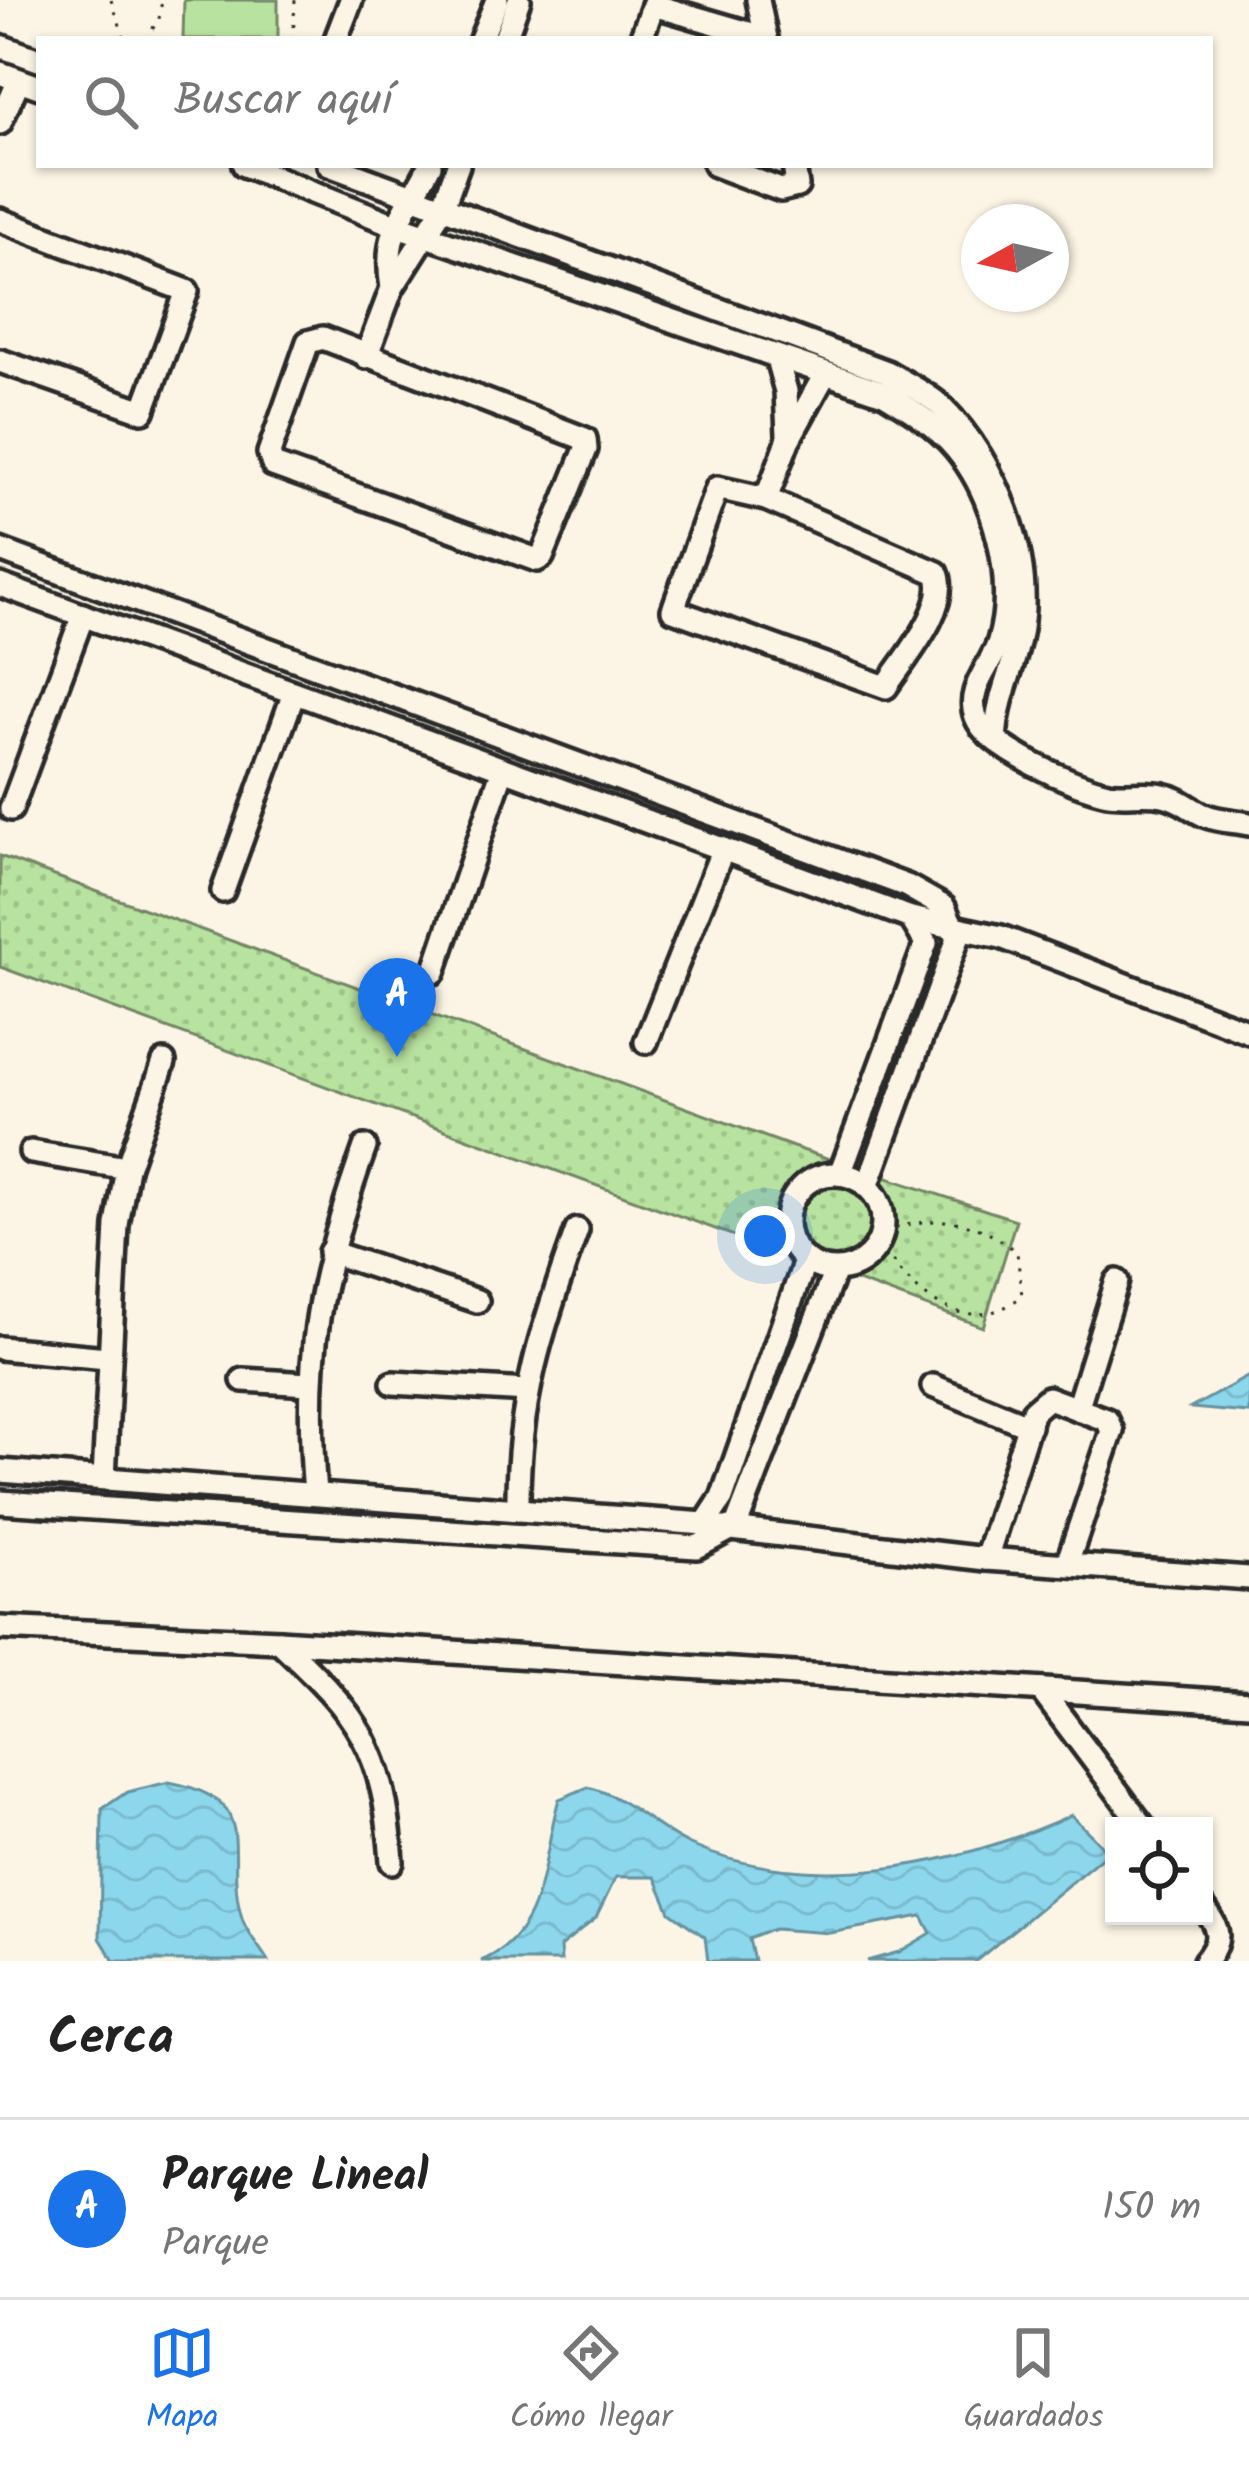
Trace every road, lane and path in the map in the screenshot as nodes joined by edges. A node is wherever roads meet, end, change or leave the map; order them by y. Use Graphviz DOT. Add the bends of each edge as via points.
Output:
graph roads {
  1 [pos="111,0"];
  2 [pos="162,0"];
  3 [pos="296,0"];
  4 [pos="351,0"];
  5 [pos="497,0"];
  6 [pos="519,0"];
  7 [pos="758,0"];
  8 [pos="654,2"];
  9 [pos="123,36"];
  10 [pos="148,36"];
  11 [pos="293,36"];
  12 [pos="337,36"];
  13 [pos="482,36"];
  14 [pos="506,36"];
  15 [pos="642,36"];
  16 [pos="757,36"];
  17 [pos="765,36"];
  18 [pos="0,46"];
  19 [pos="36,59"];
  20 [pos="20,80"];
  21 [pos="0,123"];
  22 [pos="252,168"];
  23 [pos="337,168"];
  24 [pos="428,168"];
  25 [pos="457,168"];
  26 [pos="723,168"];
  27 [pos="794,168"];
  28 [pos="411,196"];
  29 [pos="442,209"];
  30 [pos="0,220"];
  31 [pos="395,225"];
  32 [pos="422,234"];
  33 [pos="392,289"];
  34 [pos="709,308"];
  35 [pos="700,331"];
  36 [pos="366,357"];
  37 [pos="777,359"];
  38 [pos="0,361"];
  39 [pos="824,376"];
  40 [pos="885,382"];
  41 [pos="788,441"];
  42 [pos="766,499"];
  43 [pos="0,550"];
  44 [pos="0,585"];
  45 [pos="83,615"];
  46 [pos="1009,642"];
  47 [pos="976,686"];
  48 [pos="294,693"];
  49 [pos="1000,694"];
  50 [pos="412,702"];
  51 [pos="400,731"];
  52 [pos="995,738"];
  53 [pos="503,769"];
  54 [pos="10,809"];
  55 [pos="1249,824"];
  56 [pos="723,850"];
  57 [pos="223,891"];
  58 [pos="911,918"];
  59 [pos="955,924"];
  60 [pos="434,972"];
  61 [pos="1249,1032"];
  62 [pos="646,1042"];
  63 [pos="164,1062"];
  64 [pos="365,1147"];
  65 [pos="31,1152"];
  66 [pos="127,1168"];
  67 [pos="840,1174"];
  68 [pos="867,1186"];
  69 [pos="578,1230"];
  70 [pos="880,1236"];
  71 [pos="329,1252"];
  72 [pos="805,1262"];
  73 [pos="835,1271"];
  74 [pos="1118,1281"];
  75 [pos="477,1301"];
  76 [pos="0,1348"];
  77 [pos="107,1358"];
  78 [pos="243,1380"];
  79 [pos="393,1383"];
  80 [pos="309,1384"];
  81 [pos="932,1386"];
  82 [pos="526,1391"];
  83 [pos="1077,1409"];
  84 [pos="1029,1426"];
  85 [pos="0,1471"];
  86 [pos="104,1478"];
  87 [pos="207,1485"];
  88 [pos="315,1493"];
  89 [pos="0,1502"];
  90 [pos="518,1507"];
  91 [pos="206,1516"];
  92 [pos="705,1524"];
  93 [pos="731,1530"];
  94 [pos="986,1559"];
  95 [pos="1066,1564"];
  96 [pos="1249,1579"];
  97 [pos="0,1628"];
  98 [pos="279,1641"];
  99 [pos="1041,1690"];
  100 [pos="1249,1703"];
  101 [pos="1136,1817"];
  102 [pos="392,1862"];
  103 [pos="1213,1920"];
  104 [pos="1205,1961"];
  1 -- 9 [label="path"];
  2 -- 10 [label="path"];
  3 -- 11 [label="path"];
  4 -- 12 [label="street"];
  5 -- 13 [label="street"];
  6 -- 14 [label="street"];
  7 -- 17 [label="street"];
  8 -- 15 [label="street"];
  8 -- 16 [label="street"];
  18 -- 19 [label="street"];
  20 -- 21 [label="street"];
  22 -- 31 [label="street"];
  23 -- 28 [label="street"];
  24 -- 28 [label="street"];
  25 -- 29 [label="street"];
  26 -- 27 [label="street" via="781,190 797,186"];
  28 -- 29 [label="street"];
  28 -- 31 [label="street"];
  29 -- 32 [label="street"];
  29 -- 34 [label="street"];
  30 -- 38 [label="street" via="187,292 143,411"];
  31 -- 32 [label="street"];
  31 -- 33 [label="street" via="386,254"];
  32 -- 33 [label="street"];
  32 -- 35 [label="street"];
  33 -- 36 [label="street"];
  34 -- 35 [label="street"];
  34 -- 40 [label="street"];
  35 -- 37 [label="street"];
  36 -- 36 [label="street" via="323,338 308,342 269,453 272,465 540,559 585,439"];
  37 -- 39 [label="street"];
  37 -- 41 [label="street"];
  39 -- 40 [label="street"];
  39 -- 41 [label="street"];
  40 -- 46 [label="street" via="939,404 994,481 1017,557"];
  41 -- 42 [label="street"];
  42 -- 42 [label="street" via="714,490 673,610 886,687 937,603 937,573"];
  43 -- 50 [label="street"];
  44 -- 45 [label="street"];
  45 -- 48 [label="street"];
  45 -- 54 [label="street"];
  46 -- 47 [label="street"];
  46 -- 49 [label="street"];
  47 -- 49 [label="street"];
  47 -- 52 [label="street" via="978,724"];
  48 -- 51 [label="street"];
  48 -- 57 [label="street"];
  49 -- 52 [label="street"];
  50 -- 51 [label="street"];
  50 -- 59 [label="street" via="907,886"];
  51 -- 53 [label="street"];
  52 -- 55 [label="street" via="1084,787 1162,795"];
  53 -- 56 [label="street"];
  53 -- 60 [label="street"];
  56 -- 58 [label="street"];
  56 -- 62 [label="street"];
  58 -- 59 [label="street"];
  58 -- 67 [label="street" via="926,943"];
  59 -- 61 [label="street"];
  59 -- 68 [label="street" via="949,969"];
  63 -- 66 [label="street"];
  64 -- 71 [label="street"];
  65 -- 66 [label="street"];
  66 -- 77 [label="street"];
  67 -- 68 [label="street"];
  67 -- 72 [label="street" via="809,1180 789,1204 794,1250"];
  68 -- 70 [label="street" via="877,1200"];
  69 -- 82 [label="street"];
  70 -- 70 [label="path" via="915,1292 942,1307 975,1316 1003,1311 1022,1296 1017,1252 991,1232 956,1218 920,1220"];
  70 -- 73 [label="street" via="865,1260"];
  71 -- 75 [label="street"];
  71 -- 80 [label="street"];
  72 -- 73 [label="street"];
  72 -- 92 [label="street" via="722,1498"];
  73 -- 93 [label="street"];
  74 -- 83 [label="street"];
  76 -- 77 [label="street"];
  77 -- 86 [label="street"];
  78 -- 80 [label="street"];
  79 -- 82 [label="street"];
  80 -- 88 [label="street"];
  81 -- 84 [label="street"];
  82 -- 90 [label="street"];
  83 -- 84 [label="street" via="1045,1398"];
  83 -- 95 [label="street" via="1107,1420 1113,1440"];
  84 -- 94 [label="street"];
  85 -- 86 [label="street"];
  86 -- 87 [label="street"];
  87 -- 88 [label="street"];
  87 -- 91 [label="street"];
  88 -- 90 [label="street"];
  89 -- 91 [label="street"];
  90 -- 92 [label="street"];
  91 -- 93 [label="street" via="697,1547"];
  92 -- 93 [label="street"];
  93 -- 94 [label="street"];
  94 -- 95 [label="street"];
  95 -- 96 [label="street"];
  97 -- 98 [label="street"];
  98 -- 99 [label="street"];
  98 -- 102 [label="street" via="342,1700 373,1750"];
  99 -- 100 [label="street"];
  99 -- 101 [label="street"];
  103 -- 104 [label="street" via="1218,1942"];
}
